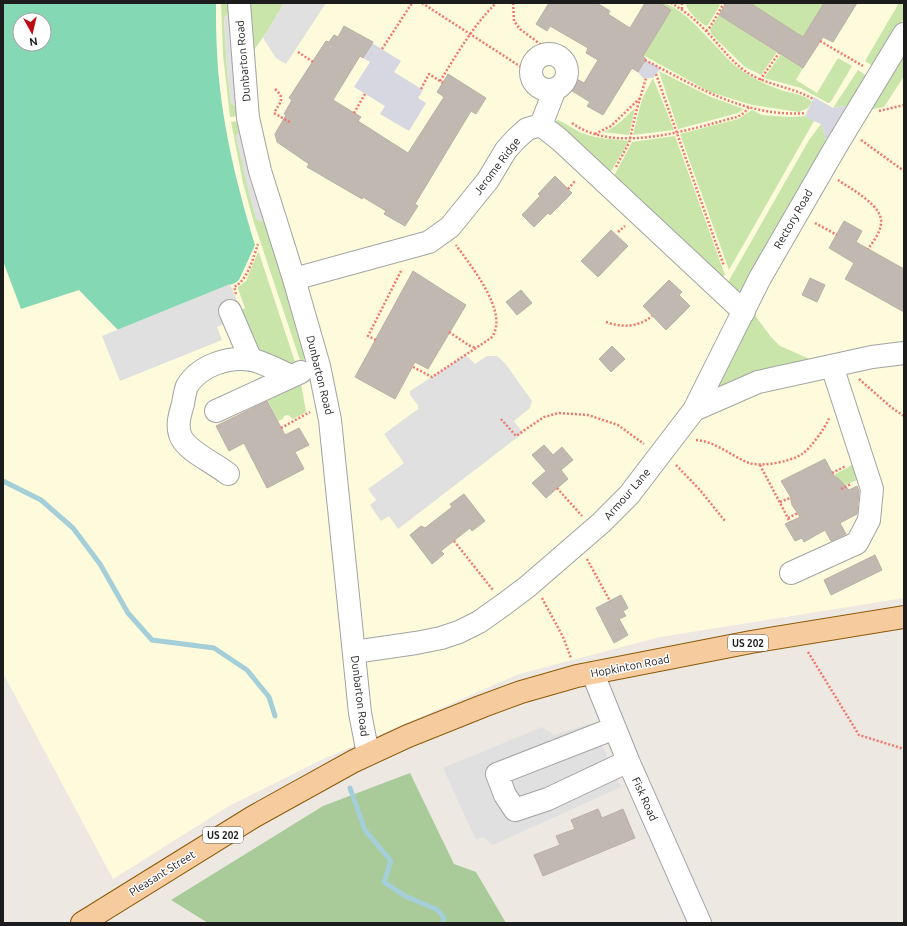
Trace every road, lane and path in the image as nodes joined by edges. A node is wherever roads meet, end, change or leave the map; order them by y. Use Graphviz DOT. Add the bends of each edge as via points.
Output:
graph roads {
  1 [pos="239,3"];
  2 [pos="412,3"];
  3 [pos="422,3"];
  4 [pos="496,3"];
  5 [pos="512,3"];
  6 [pos="671,3"];
  7 [pos="682,3"];
  8 [pos="724,3"];
  9 [pos="682,9"];
  10 [pos="706,31"];
  11 [pos="470,33"];
  12 [pos="904,34"];
  13 [pos="820,42"];
  14 [pos="382,49"];
  15 [pos="298,52"];
  16 [pos="779,53"];
  17 [pos="556,56"];
  18 [pos="645,60"];
  19 [pos="313,62"];
  20 [pos="532,74"];
  21 [pos="656,74"];
  22 [pos="879,76"];
  23 [pos="646,78"];
  24 [pos="760,80"];
  25 [pos="275,89"];
  26 [pos="421,89"];
  27 [pos="555,89"];
  28 [pos="365,94"];
  29 [pos="640,97"];
  30 [pos="813,99"];
  31 [pos="904,105"];
  32 [pos="749,107"];
  33 [pos="875,112"];
  34 [pos="354,113"];
  35 [pos="806,113"];
  36 [pos="544,120"];
  37 [pos="291,123"];
  38 [pos="676,133"];
  39 [pos="595,134"];
  40 [pos="857,137"];
  41 [pos="630,138"];
  42 [pos="904,171"];
  43 [pos="838,180"];
  44 [pos="606,182"];
  45 [pos="816,222"];
  46 [pos="446,230"];
  47 [pos="837,235"];
  48 [pos="258,244"];
  49 [pos="413,247"];
  50 [pos="868,249"];
  51 [pos="726,271"];
  52 [pos="294,279"];
  53 [pos="234,305"];
  54 [pos="744,312"];
  55 [pos="652,316"];
  56 [pos="606,322"];
  57 [pos="450,332"];
  58 [pos="376,340"];
  59 [pos="476,348"];
  60 [pos="904,353"];
  61 [pos="251,360"];
  62 [pos="837,365"];
  63 [pos="319,366"];
  64 [pos="413,367"];
  65 [pos="291,376"];
  66 [pos="216,410"];
  67 [pos="694,410"];
  68 [pos="314,411"];
  69 [pos="829,416"];
  70 [pos="904,416"];
  71 [pos="501,419"];
  72 [pos="281,428"];
  73 [pos="673,437"];
  74 [pos="649,446"];
  75 [pos="674,463"];
  76 [pos="760,465"];
  77 [pos="228,474"];
  78 [pos="557,488"];
  79 [pos="790,498"];
  80 [pos="780,502"];
  81 [pos="798,513"];
  82 [pos="788,518"];
  83 [pos="725,521"];
  84 [pos="790,522"];
  85 [pos="594,529"];
  86 [pos="454,541"];
  87 [pos="578,543"];
  88 [pos="790,573"];
  89 [pos="534,581"];
  90 [pos="610,600"];
  91 [pos="503,605"];
  92 [pos="904,617"];
  93 [pos="798,635"];
  94 [pos="354,652"];
  95 [pos="572,660"];
  96 [pos="593,674"];
  97 [pos="615,728"];
  98 [pos="904,749"];
  99 [pos="368,754"];
  100 [pos="629,763"];
  101 [pos="82,923"];
  102 [pos="700,923"];
  1 -- 52 [label="street, Dunbarton Road" via="248,118 260,171"];
  2 -- 14 [label="path"];
  3 -- 11 [label="path"];
  4 -- 11 [label="path"];
  5 -- 17 [label="path" via="514,20 520,29"];
  6 -- 9 [label="path"];
  7 -- 9 [label="path"];
  8 -- 10 [label="path"];
  9 -- 10 [label="path"];
  10 -- 24 [label="path" via="732,59"];
  11 -- 20 [label="path"];
  11 -- 26 [label="path" via="441,82 429,74"];
  12 -- 22 [label="street, Rectory Road"];
  13 -- 22 [label="path"];
  15 -- 19 [label="path"];
  16 -- 24 [label="path"];
  17 -- 20 [label="street" via="551,55 536,61"];
  17 -- 27 [label="street" via="564,64 567,76"];
  18 -- 32 [label="path" via="701,89"];
  20 -- 27 [label="street" via="538,86 543,89"];
  21 -- 38 [label="path"];
  22 -- 54 [label="street, Rectory Road" via="760,278"];
  23 -- 29 [label="path"];
  24 -- 30 [label="path"];
  25 -- 37 [label="path" via="282,96 282,100 274,113"];
  27 -- 36 [label="street"];
  28 -- 34 [label="path"];
  29 -- 39 [label="path" via="611,126"];
  29 -- 41 [label="path"];
  31 -- 33 [label="path"];
  32 -- 35 [label="path" via="765,111"];
  32 -- 38 [label="path" via="737,117"];
  36 -- 39 [label="path" via="570,121"];
  36 -- 44 [label="street" via="560,140"];
  36 -- 46 [label="street, Jerome Ridge" via="527,129 506,150 488,180"];
  38 -- 41 [label="path"];
  38 -- 51 [label="path"];
  39 -- 41 [label="path"];
  40 -- 42 [label="path"];
  41 -- 44 [label="path"];
  43 -- 50 [label="path" via="870,202 880,214 880,230"];
  44 -- 54 [label="street"];
  45 -- 47 [label="path"];
  46 -- 49 [label="street, Jerome Ridge" via="429,242"];
  46 -- 59 [label="path" via="487,291 494,307 497,321 493,335"];
  48 -- 53 [label="path" via="243,280 234,286"];
  49 -- 52 [label="street, Jerome Ridge"];
  49 -- 58 [label="path" via="368,336"];
  52 -- 63 [label="street, Dunbarton Road"];
  53 -- 61 [label="street"];
  54 -- 67 [label="street, Rectory Road"];
  55 -- 56 [label="path" via="634,325 617,326"];
  57 -- 59 [label="path"];
  59 -- 64 [label="path" via="432,377"];
  60 -- 62 [label="street, Armour Lane"];
  61 -- 65 [label="street"];
  61 -- 77 [label="street" via="227,360 205,368 187,387 180,417 178,428 187,445"];
  62 -- 67 [label="street, Armour Lane" via="758,382"];
  62 -- 70 [label="path" via="849,371"];
  62 -- 88 [label="street" via="872,489 869,520 857,543"];
  63 -- 65 [label="street"];
  63 -- 94 [label="street, Dunbarton Road" via="330,420"];
  65 -- 66 [label="street"];
  67 -- 73 [label="street, Armour Lane"];
  68 -- 72 [label="path"];
  69 -- 76 [label="path" via="814,442 802,454 791,459"];
  71 -- 74 [label="path" via="516,436 550,415 588,415 618,425"];
  73 -- 76 [label="path" via="701,441"];
  73 -- 85 [label="street, Armour Lane" via="629,495"];
  75 -- 83 [label="path"];
  76 -- 80 [label="path"];
  78 -- 85 [label="path"];
  79 -- 80 [label="path"];
  80 -- 82 [label="path"];
  81 -- 82 [label="path"];
  82 -- 84 [label="path"];
  85 -- 87 [label="street, Armour Lane"];
  86 -- 91 [label="path"];
  87 -- 89 [label="street, Armour Lane"];
  87 -- 90 [label="path"];
  89 -- 91 [label="street, Armour Lane"];
  89 -- 95 [label="path"];
  91 -- 94 [label="street, Armour Lane" via="479,622 441,638"];
  92 -- 93 [label="main road, Hopkinton Road / US 202"];
  93 -- 96 [label="main road, Hopkinton Road / US 202"];
  93 -- 98 [label="path" via="858,736"];
  94 -- 99 [label="street, Dunbarton Road" via="360,713"];
  96 -- 97 [label="street, Fisk Road"];
  96 -- 99 [label="main road, Hopkinton Road / US 202" via="521,692"];
  97 -- 100 [label="street, Fisk Road"];
  97 -- 100 [label="street" via="497,774 505,795 515,810 548,799"];
  99 -- 101 [label="main road, Pleasant Street / US 202" via="253,817"];
  100 -- 102 [label="street, Fisk Road"];
}
